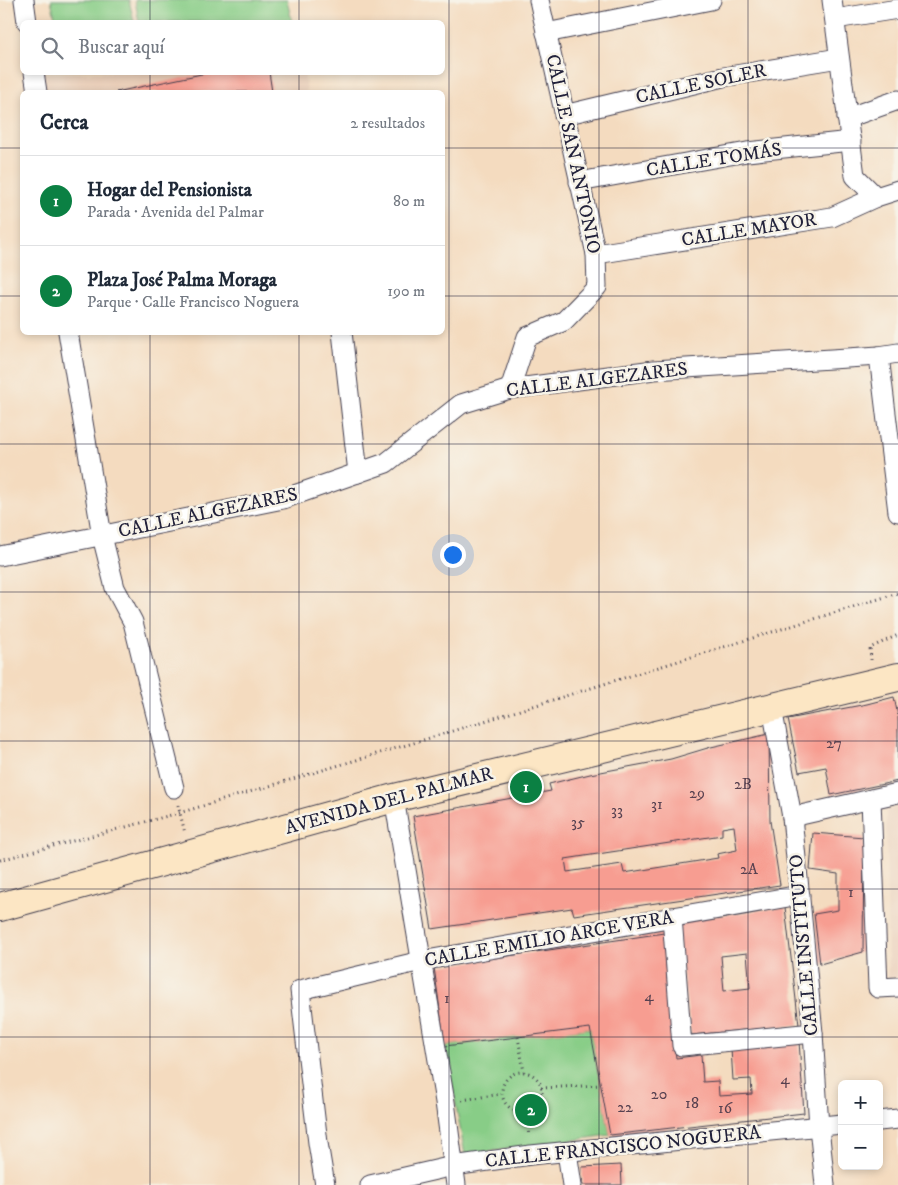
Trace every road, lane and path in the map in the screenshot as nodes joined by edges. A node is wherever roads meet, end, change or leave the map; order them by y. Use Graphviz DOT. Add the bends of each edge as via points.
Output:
graph roads {
  1 [pos="24,0"];
  2 [pos="539,0"];
  3 [pos="711,0"];
  4 [pos="832,0"];
  5 [pos="898,9"];
  6 [pos="835,19"];
  7 [pos="27,20"];
  8 [pos="546,33"];
  9 [pos="839,58"];
  10 [pos="34,75"];
  11 [pos="36,90"];
  12 [pos="898,100"];
  13 [pos="564,115"];
  14 [pos="847,118"];
  15 [pos="850,141"];
  16 [pos="579,182"];
  17 [pos="898,190"];
  18 [pos="876,197"];
  19 [pos="596,254"];
  20 [pos="68,335"];
  21 [pos="342,335"];
  22 [pos="898,353"];
  23 [pos="879,356"];
  24 [pos="510,389"];
  25 [pos="358,473"];
  26 [pos="896,476"];
  27 [pos="898,512"];
  28 [pos="102,536"];
  29 [pos="0,556"];
  30 [pos="898,593"];
  31 [pos="898,635"];
  32 [pos="886,680"];
  33 [pos="772,708"];
  34 [pos="174,788"];
  35 [pos="898,793"];
  36 [pos="394,798"];
  37 [pos="872,799"];
  38 [pos="179,813"];
  39 [pos="792,817"];
  40 [pos="191,854"];
  41 [pos="0,860"];
  42 [pos="800,895"];
  43 [pos="0,907"];
  44 [pos="672,917"];
  45 [pos="421,961"];
  46 [pos="898,987"];
  47 [pos="813,1033"];
  48 [pos="518,1037"];
  49 [pos="524,1072"];
  50 [pos="601,1084"];
  51 [pos="541,1088"];
  52 [pos="501,1094"];
  53 [pos="445,1102"];
  54 [pos="526,1112"];
  55 [pos="898,1119"];
  56 [pos="883,1121"];
  57 [pos="838,1125"];
  58 [pos="819,1127"];
  59 [pos="567,1152"];
  60 [pos="531,1155"];
  61 [pos="453,1166"];
  62 [pos="325,1185"];
  63 [pos="370,1185"];
  64 [pos="456,1185"];
  65 [pos="572,1185"];
  66 [pos="825,1185"];
  1 -- 7 [label="street"];
  2 -- 8 [label="street, CALLE SAN ANTONIO"];
  3 -- 8 [label="street"];
  4 -- 6 [label="street"];
  5 -- 6 [label="street"];
  6 -- 9 [label="street"];
  8 -- 13 [label="street, CALLE SAN ANTONIO"];
  9 -- 13 [label="street, CALLE SOLER" via="723,76"];
  9 -- 14 [label="street"];
  10 -- 11 [label="street"];
  12 -- 14 [label="street"];
  13 -- 16 [label="street, CALLE SAN ANTONIO"];
  14 -- 15 [label="street"];
  15 -- 16 [label="street, CALLE TOMÁS" via="747,152"];
  15 -- 18 [label="street" via="855,176"];
  16 -- 19 [label="street, CALLE SAN ANTONIO"];
  17 -- 18 [label="street, CALLE MAYOR"];
  18 -- 19 [label="street, CALLE MAYOR" via="832,217"];
  19 -- 24 [label="street, CALLE SAN ANTONIO" via="596,287 564,321 527,337"];
  20 -- 28 [label="street"];
  21 -- 25 [label="street"];
  22 -- 23 [label="street, CALLE ALGEZARES"];
  23 -- 24 [label="street, CALLE ALGEZARES" via="654,370"];
  23 -- 26 [label="street"];
  24 -- 25 [label="street, CALLE ALGEZARES" via="461,404 386,463"];
  25 -- 28 [label="street, CALLE ALGEZARES" via="283,499"];
  26 -- 27 [label="street"];
  28 -- 29 [label="street, CALLE ALGEZARES"];
  28 -- 34 [label="street" via="115,588 133,622"];
  30 -- 38 [label="path" via="420,742"];
  31 -- 32 [label="path" via="870,648"];
  32 -- 33 [label="main road, AVENIDA DEL PALMAR"];
  33 -- 36 [label="main road, AVENIDA DEL PALMAR"];
  33 -- 39 [label="street, CALLE INSTITUTO"];
  34 -- 38 [label="path"];
  35 -- 37 [label="street"];
  36 -- 40 [label="main road, AVENIDA DEL PALMAR"];
  36 -- 45 [label="street"];
  37 -- 39 [label="street"];
  37 -- 46 [label="street" via="878,988"];
  38 -- 40 [label="path"];
  38 -- 41 [label="path"];
  39 -- 42 [label="street, CALLE INSTITUTO"];
  40 -- 43 [label="main road, AVENIDA DEL PALMAR"];
  42 -- 44 [label="street, CALLE EMILIO ARCE VERA"];
  42 -- 47 [label="street, CALLE INSTITUTO"];
  44 -- 45 [label="street, CALLE EMILIO ARCE VERA"];
  44 -- 47 [label="street" via="682,1046"];
  45 -- 53 [label="street"];
  45 -- 62 [label="street, CALLE EMILIO ARCE VERA" via="300,990"];
  47 -- 58 [label="street, CALLE INSTITUTO"];
  48 -- 49 [label="path"];
  49 -- 51 [label="path" via="535,1077"];
  49 -- 52 [label="path" via="505,1080"];
  50 -- 51 [label="path"];
  51 -- 54 [label="path" via="537,1106"];
  52 -- 53 [label="path"];
  52 -- 54 [label="path" via="512,1110"];
  53 -- 61 [label="street"];
  54 -- 60 [label="path"];
  55 -- 56 [label="street"];
  57 -- 58 [label="street, CALLE FRANCISCO NOGUERA"];
  58 -- 59 [label="street, CALLE FRANCISCO NOGUERA"];
  58 -- 66 [label="street, CALLE INSTITUTO"];
  59 -- 60 [label="street, CALLE FRANCISCO NOGUERA"];
  59 -- 65 [label="street"];
  60 -- 61 [label="street, CALLE FRANCISCO NOGUERA"];
  61 -- 63 [label="street, CALLE FRANCISCO NOGUERA"];
  61 -- 64 [label="street"];
}
